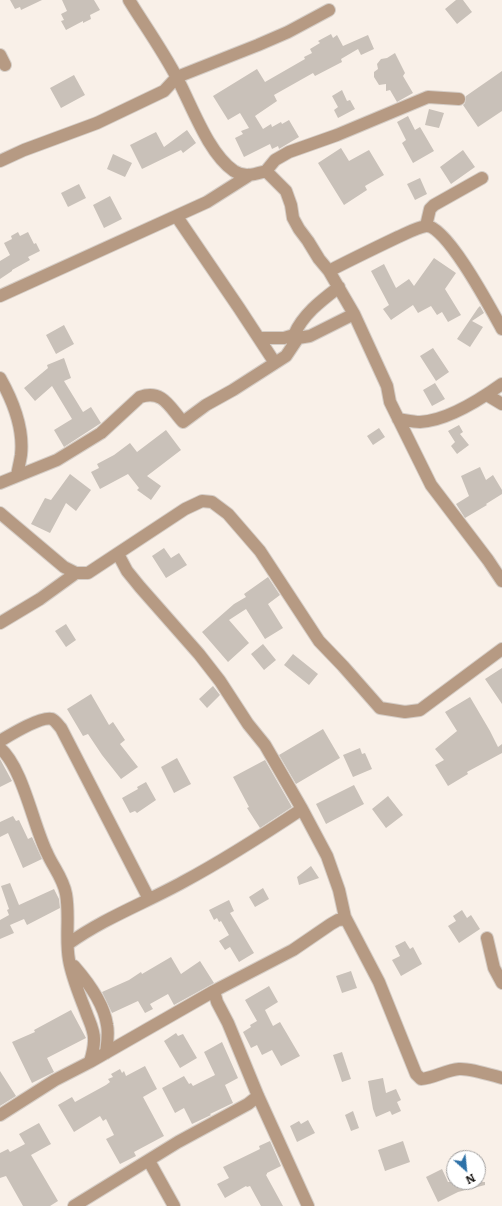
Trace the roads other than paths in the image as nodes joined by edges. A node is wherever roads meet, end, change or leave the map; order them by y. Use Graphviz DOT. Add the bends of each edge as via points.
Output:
graph roads {
  1 [pos="129,0"];
  2 [pos="329,10"];
  3 [pos="177,77"];
  4 [pos="459,99"];
  5 [pos="0,161"];
  6 [pos="266,171"];
  7 [pos="248,176"];
  8 [pos="482,178"];
  9 [pos="177,217"];
  10 [pos="426,226"];
  11 [pos="329,271"];
  12 [pos="339,287"];
  13 [pos="0,296"];
  14 [pos="354,314"];
  15 [pos="502,329"];
  16 [pos="296,337"];
  17 [pos="259,338"];
  18 [pos="275,363"];
  19 [pos="0,378"];
  20 [pos="502,384"];
  21 [pos="486,395"];
  22 [pos="502,404"];
  23 [pos="398,419"];
  24 [pos="419,422"];
  25 [pos="406,434"];
  26 [pos="16,476"];
  27 [pos="0,483"];
  28 [pos="0,513"];
  29 [pos="118,554"];
  30 [pos="76,573"];
  31 [pos="502,581"];
  32 [pos="0,623"];
  33 [pos="502,649"];
  34 [pos="0,740"];
  35 [pos="0,748"];
  36 [pos="302,809"];
  37 [pos="149,900"];
  38 [pos="346,919"];
  39 [pos="486,938"];
  40 [pos="68,944"];
  41 [pos="69,960"];
  42 [pos="502,983"];
  43 [pos="214,992"];
  44 [pos="106,1053"];
  45 [pos="90,1062"];
  46 [pos="502,1078"];
  47 [pos="258,1096"];
  48 [pos="0,1115"];
  49 [pos="149,1161"];
  50 [pos="74,1206"];
  51 [pos="174,1206"];
  52 [pos="308,1206"];
  1 -- 3 [label="street"];
  2 -- 3 [label="street" via="288,32"];
  3 -- 5 [label="street" via="164,91 110,117"];
  3 -- 7 [label="street" via="207,138 221,159 235,172"];
  4 -- 6 [label="street" via="428,97 289,152 275,160"];
  6 -- 7 [label="street"];
  6 -- 11 [label="street" via="286,191 293,218"];
  7 -- 9 [label="street" via="207,202"];
  8 -- 10 [label="street" via="434,205 430,209"];
  9 -- 13 [label="street"];
  9 -- 17 [label="street"];
  10 -- 11 [label="street"];
  10 -- 15 [label="street" via="434,227 440,232 454,250"];
  11 -- 12 [label="street"];
  12 -- 14 [label="street"];
  12 -- 16 [label="street" via="312,309 298,326"];
  14 -- 16 [label="street" via="310,336"];
  14 -- 23 [label="street" via="387,386 390,402"];
  16 -- 17 [label="street"];
  16 -- 18 [label="street" via="286,356"];
  17 -- 18 [label="street"];
  18 -- 26 [label="street" via="183,422 163,398 148,394 140,397 101,433 57,460"];
  19 -- 26 [label="street" via="16,411 22,441"];
  20 -- 21 [label="street"];
  21 -- 22 [label="street"];
  21 -- 24 [label="street" via="453,413 432,421"];
  23 -- 24 [label="street"];
  23 -- 25 [label="street"];
  24 -- 25 [label="street"];
  25 -- 31 [label="street" via="431,485"];
  26 -- 27 [label="street"];
  28 -- 30 [label="street" via="64,567"];
  29 -- 30 [label="street" via="88,573"];
  29 -- 33 [label="street" via="185,509 202,501 212,502 228,514 260,551 319,641 380,708 405,712 420,710"];
  29 -- 36 [label="street" via="127,571 220,681 265,745"];
  30 -- 32 [label="street" via="40,600"];
  34 -- 37 [label="street" via="41,720 56,721"];
  35 -- 40 [label="street" via="18,776 46,853 62,880 68,909"];
  36 -- 37 [label="street" via="217,863"];
  36 -- 38 [label="street" via="327,856"];
  37 -- 40 [label="street" via="96,926"];
  38 -- 43 [label="street" via="338,920 293,950"];
  38 -- 46 [label="street" via="379,982 420,1079 461,1068"];
  39 -- 42 [label="street" via="494,968"];
  40 -- 41 [label="street"];
  41 -- 44 [label="street" via="86,981 105,1016 108,1038"];
  41 -- 45 [label="street" via="92,1029 94,1040"];
  43 -- 44 [label="street"];
  43 -- 47 [label="street"];
  44 -- 45 [label="street"];
  45 -- 48 [label="street" via="55,1080"];
  47 -- 49 [label="street"];
  47 -- 52 [label="street"];
  49 -- 50 [label="street"];
  49 -- 51 [label="street"];
}
